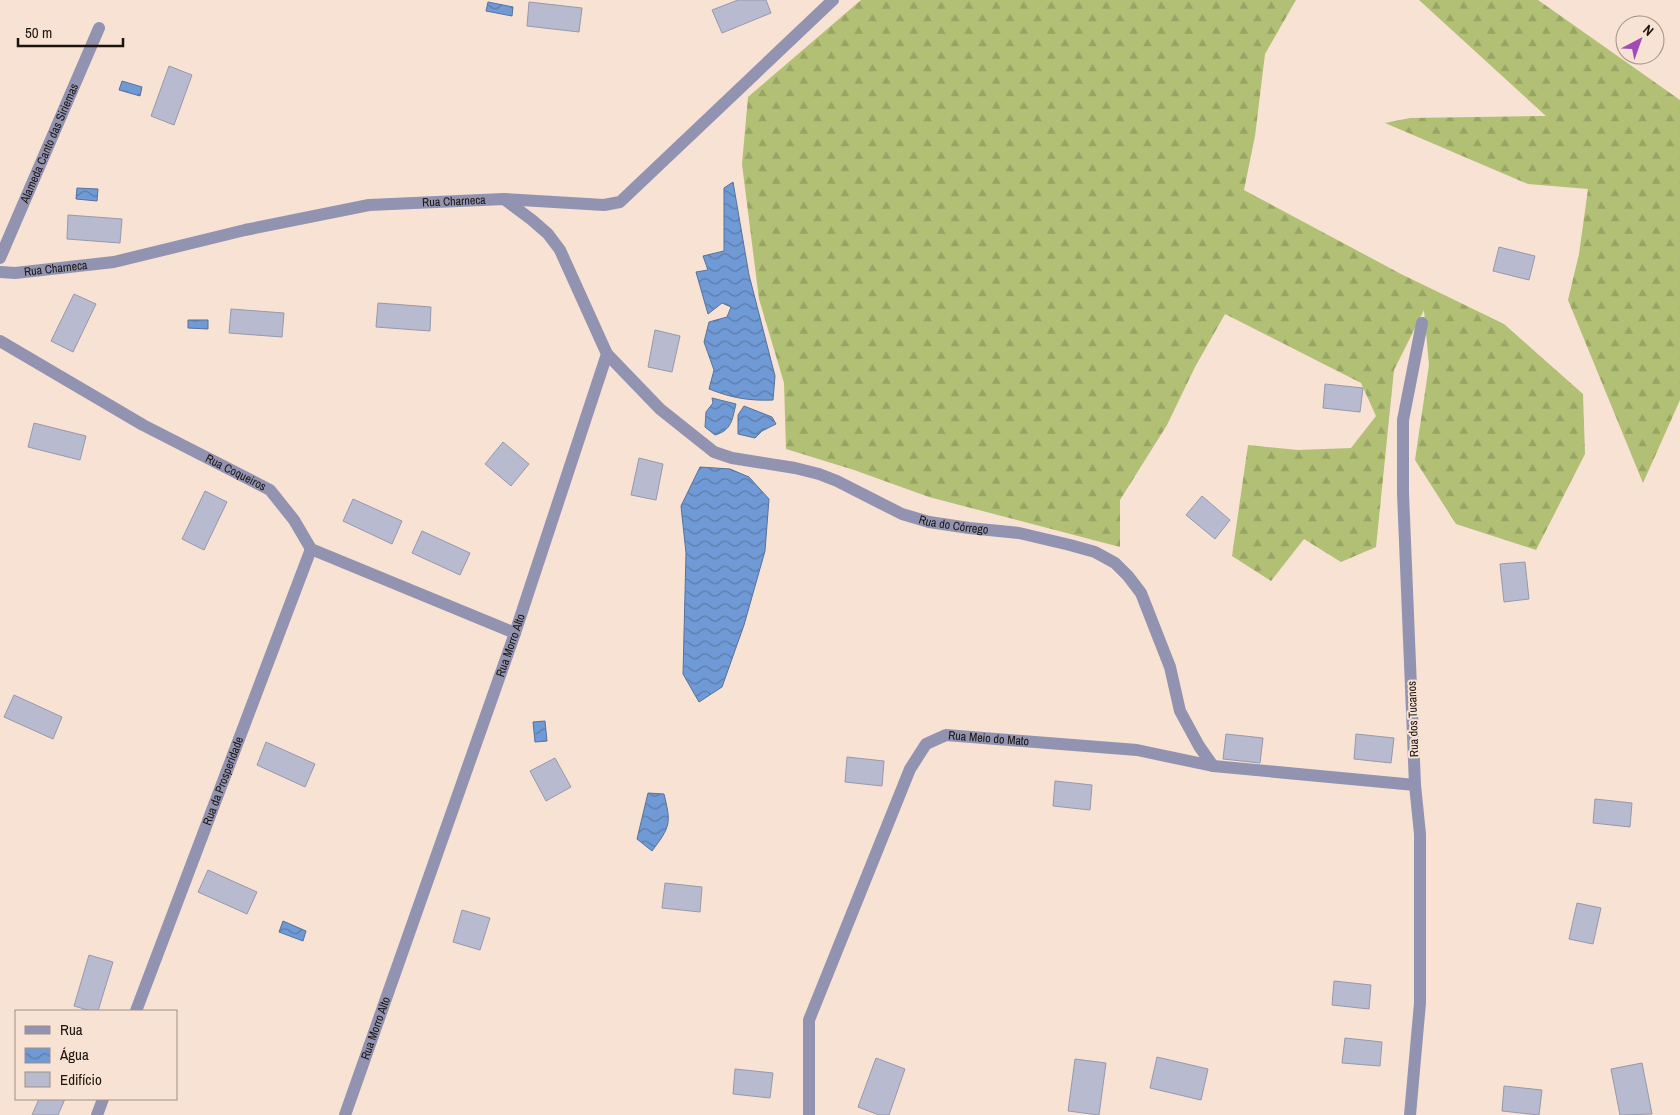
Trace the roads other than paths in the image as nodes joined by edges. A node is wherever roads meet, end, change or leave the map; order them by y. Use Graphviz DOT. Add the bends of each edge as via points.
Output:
graph roads {
  1 [pos="833,0"];
  2 [pos="99,28"];
  3 [pos="504,199"];
  4 [pos="0,258"];
  5 [pos="0,272"];
  6 [pos="1422,324"];
  7 [pos="0,341"];
  8 [pos="607,354"];
  9 [pos="311,549"];
  10 [pos="515,633"];
  11 [pos="1213,766"];
  12 [pos="1416,785"];
  13 [pos="136,1010"];
  14 [pos="103,1100"];
  15 [pos="97,1115"];
  16 [pos="345,1115"];
  17 [pos="809,1115"];
  18 [pos="1410,1115"];
  1 -- 3 [label="street, Rua Charneca" via="620,202 604,205"];
  2 -- 4 [label="street, Alameda Canto das Siriemas"];
  3 -- 5 [label="street, Rua Charneca" via="369,205 245,230 114,262"];
  3 -- 8 [label="street" via="548,234 560,250"];
  6 -- 12 [label="street, Rua dos Tucanos" via="1403,420 1403,493"];
  7 -- 9 [label="street, Rua Coqueiros" via="143,425 270,490 294,520"];
  8 -- 10 [label="street, Rua Morro Alto"];
  8 -- 11 [label="street, Rua do Córrego" via="660,409 714,452 819,474 902,514 929,522 1070,544 1115,563 1141,593 1170,666 1180,711"];
  9 -- 10 [label="street"];
  9 -- 13 [label="street, Rua da Prosperidade"];
  10 -- 16 [label="street, Rua Morro Alto"];
  11 -- 12 [label="street, Rua Meio do Mato"];
  11 -- 17 [label="street, Rua Meio do Mato" via="1137,750 946,736 926,744 910,769 810,1020"];
  12 -- 18 [label="street, Rua dos Tucanos" via="1420,834 1420,1003"];
  14 -- 15 [label="street"];
}
